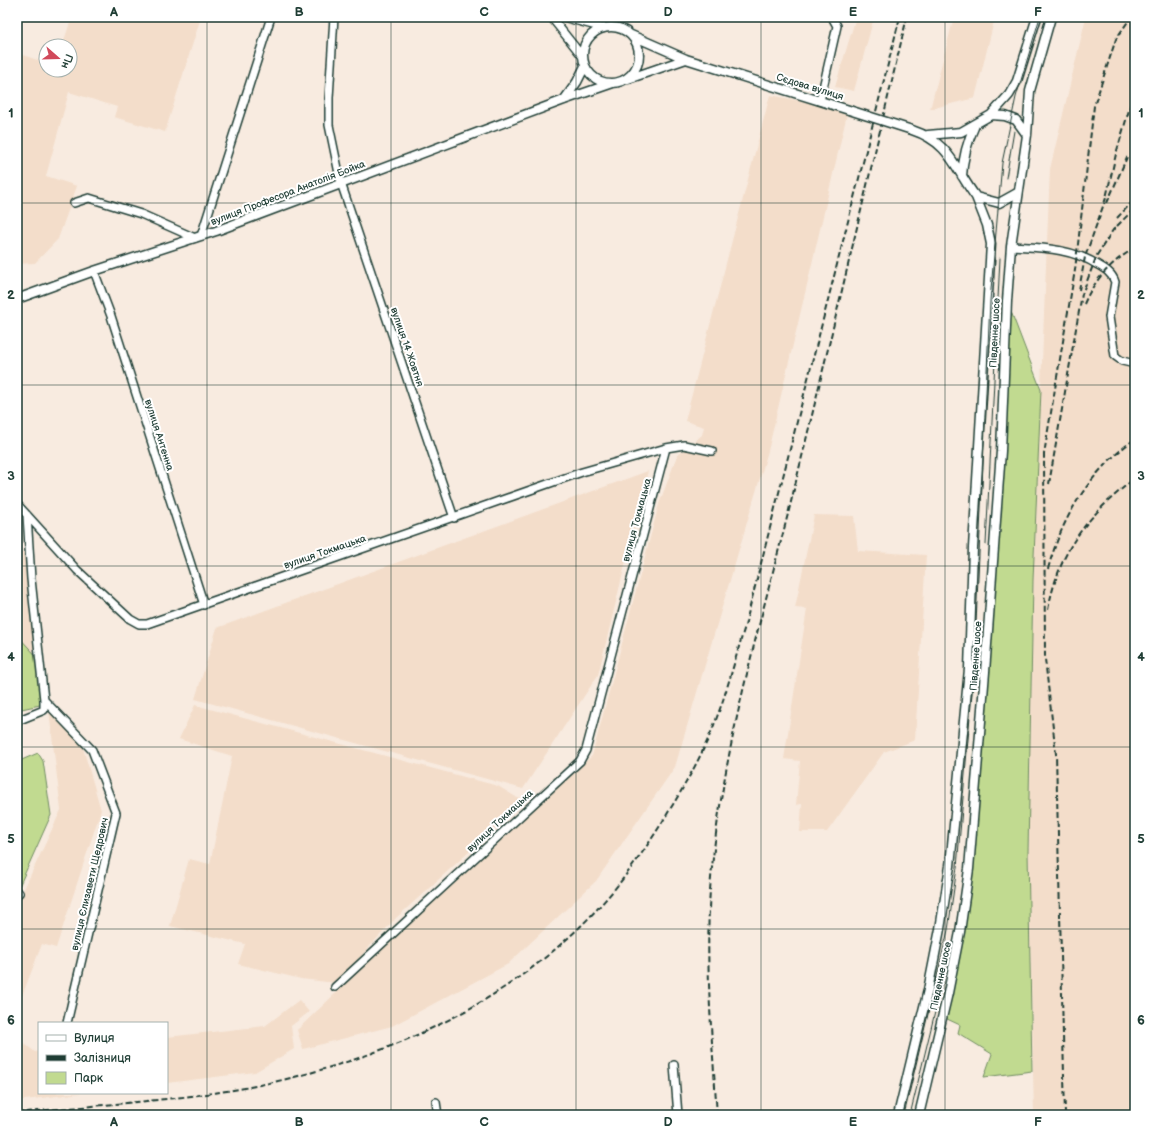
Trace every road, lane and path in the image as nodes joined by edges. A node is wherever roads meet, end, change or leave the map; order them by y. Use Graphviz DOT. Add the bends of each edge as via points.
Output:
graph roads {
  1 [pos="271,17"];
  2 [pos="334,17"];
  3 [pos="551,17"];
  4 [pos="563,17"];
  5 [pos="832,17"];
  6 [pos="1037,17"];
  7 [pos="1051,17"];
  8 [pos="604,28"];
  9 [pos="631,34"];
  10 [pos="583,57"];
  11 [pos="686,59"];
  12 [pos="585,66"];
  13 [pos="622,81"];
  14 [pos="613,83"];
  15 [pos="564,100"];
  16 [pos="820,101"];
  17 [pos="991,115"];
  18 [pos="975,125"];
  19 [pos="928,135"];
  20 [pos="1027,135"];
  21 [pos="962,177"];
  22 [pos="341,183"];
  23 [pos="1018,193"];
  24 [pos="976,197"];
  25 [pos="74,203"];
  26 [pos="198,237"];
  27 [pos="1011,246"];
  28 [pos="94,271"];
  29 [pos="17,299"];
  30 [pos="1135,364"];
  31 [pos="666,448"];
  32 [pos="712,451"];
  33 [pos="17,504"];
  34 [pos="27,515"];
  35 [pos="454,518"];
  36 [pos="204,605"];
  37 [pos="44,700"];
  38 [pos="17,721"];
  39 [pos="335,987"];
  40 [pos="67,1022"];
  41 [pos="674,1065"];
  42 [pos="436,1102"];
  43 [pos="438,1115"];
  44 [pos="678,1115"];
  45 [pos="898,1115"];
  46 [pos="919,1115"];
  1 -- 26 [label="street"];
  2 -- 22 [label="street, вулиця 14 Жовтня" via="329,125"];
  3 -- 10 [label="street"];
  4 -- 8 [label="street"];
  5 -- 16 [label="street" via="837,26"];
  6 -- 17 [label="main road" via="1017,81 1009,95"];
  7 -- 20 [label="main road" via="1030,91"];
  8 -- 9 [label="main road" via="618,28"];
  8 -- 10 [label="main road" via="588,39"];
  9 -- 11 [label="main road, Сєдова вулиця"];
  9 -- 13 [label="main road" via="639,51 639,61 635,70"];
  10 -- 12 [label="main road"];
  11 -- 13 [label="main road"];
  11 -- 16 [label="main road, Сєдова вулиця"];
  12 -- 14 [label="main road" via="597,79"];
  12 -- 15 [label="main road"];
  13 -- 14 [label="main road"];
  14 -- 15 [label="main road, вулиця Професора Анатолія Бойка"];
  15 -- 22 [label="main road, вулиця Професора Анатолія Бойка"];
  16 -- 19 [label="main road, Сєдова вулиця, bridge"];
  17 -- 18 [label="main road"];
  17 -- 20 [label="main road" via="1016,120"];
  18 -- 19 [label="main road, Сєдова вулиця" via="954,133"];
  18 -- 21 [label="main road" via="967,142 962,162"];
  19 -- 21 [label="main road, Сєдова вулиця" via="951,157"];
  20 -- 23 [label="main road"];
  21 -- 24 [label="main road"];
  22 -- 26 [label="main road, вулиця Професора Анатолія Бойка"];
  22 -- 35 [label="street, вулиця 14 Жовтня"];
  23 -- 24 [label="main road" via="999,203"];
  23 -- 27 [label="main road, Південне шосе"];
  24 -- 45 [label="main road, Південне шосе" via="991,244 973,548 969,669 950,866 940,929"];
  25 -- 26 [label="street" via="89,198 140,214"];
  26 -- 28 [label="main road, вулиця Професора Анатолія Бойка"];
  27 -- 30 [label="street" via="1069,252 1090,260 1113,276 1115,282 1109,317 1116,356 1122,361"];
  27 -- 46 [label="main road, Південне шосе" via="1000,467 969,868 948,993"];
  28 -- 29 [label="main road, вулиця Професора Анатолія Бойка"];
  28 -- 36 [label="street, вулиця Антенна" via="111,316"];
  31 -- 32 [label="street, вулиця Токмацька" via="684,445"];
  31 -- 35 [label="street, вулиця Токмацька" via="582,472"];
  31 -- 39 [label="street, вулиця Токмацька" via="586,750 580,761"];
  33 -- 34 [label="street"];
  34 -- 36 [label="street, вулиця Токмацька" via="77,570 130,619 139,624 147,624"];
  34 -- 37 [label="street"];
  35 -- 36 [label="street, вулиця Токмацька"];
  37 -- 38 [label="street" via="44,710"];
  37 -- 40 [label="street, вулиця Єлизавети Щедрович" via="92,750 116,814"];
  41 -- 44 [label="street"];
  42 -- 43 [label="street"];
}
